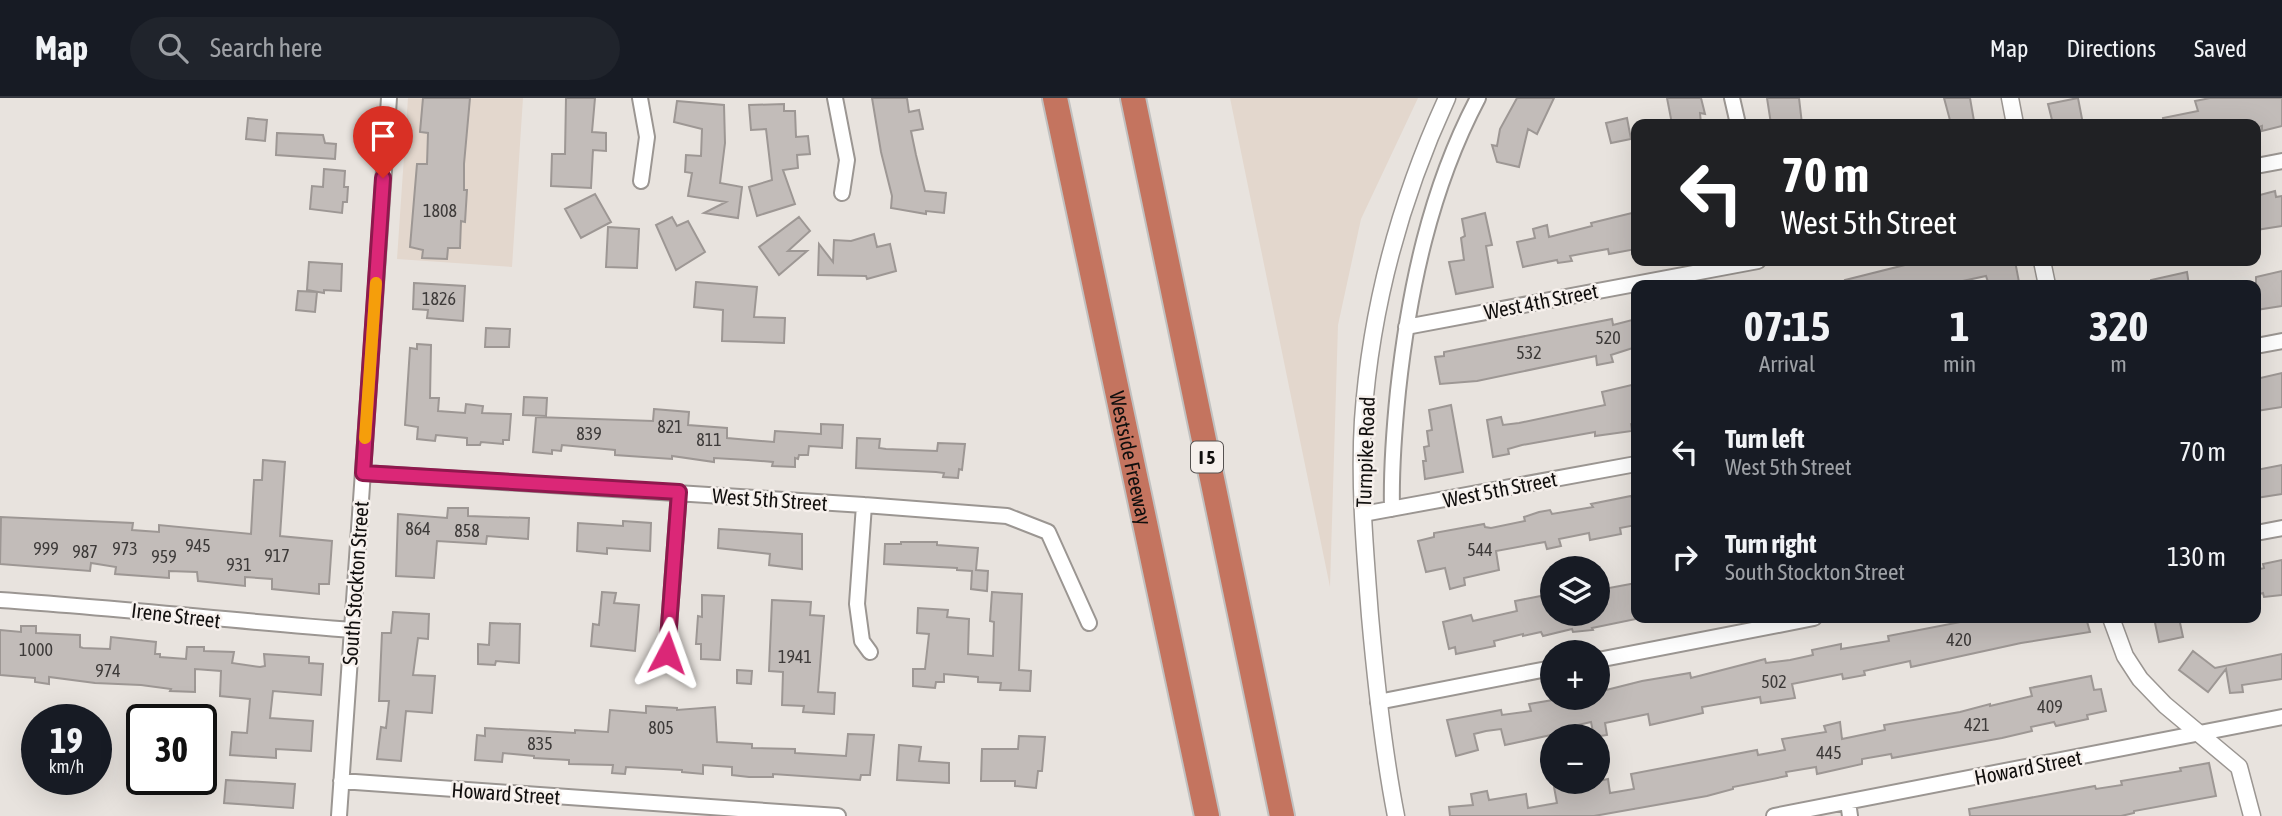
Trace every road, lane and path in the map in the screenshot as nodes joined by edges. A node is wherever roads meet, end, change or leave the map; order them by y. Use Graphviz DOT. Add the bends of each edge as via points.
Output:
graph roads {
  1 [pos="389,98"];
  2 [pos="640,98"];
  3 [pos="835,98"];
  4 [pos="1055,98"];
  5 [pos="1133,98"];
  6 [pos="1447,98"];
  7 [pos="1478,98"];
  8 [pos="1732,98"];
  9 [pos="2010,98"];
  10 [pos="1737,119"];
  11 [pos="2014,119"];
  12 [pos="2282,161"];
  13 [pos="2261,165"];
  14 [pos="641,181"];
  15 [pos="842,193"];
  16 [pos="1731,266"];
  17 [pos="1657,280"];
  18 [pos="1631,285"];
  19 [pos="1406,327"];
  20 [pos="2282,341"];
  21 [pos="2261,344"];
  22 [pos="1631,465"];
  23 [pos="363,473"];
  24 [pos="679,492"];
  25 [pos="864,505"];
  26 [pos="1392,509"];
  27 [pos="1363,514"];
  28 [pos="2282,528"];
  29 [pos="2261,532"];
  30 [pos="0,600"];
  31 [pos="1089,623"];
  32 [pos="1788,623"];
  33 [pos="2112,623"];
  34 [pos="352,630"];
  35 [pos="870,652"];
  36 [pos="667,653"];
  37 [pos="1610,658"];
  38 [pos="1540,670"];
  39 [pos="1378,702"];
  40 [pos="2282,717"];
  41 [pos="2199,733"];
  42 [pos="341,781"];
  43 [pos="1849,809"];
  44 [pos="339,816"];
  45 [pos="838,816"];
  46 [pos="1207,816"];
  47 [pos="1282,816"];
  48 [pos="1396,816"];
  49 [pos="1774,816"];
  50 [pos="2252,816"];
  1 -- 23 [label="street, South Stockton Street"];
  2 -- 14 [label="street" via="647,136"];
  3 -- 15 [label="street" via="847,160"];
  4 -- 46 [label="highway, Westside Freeway"];
  5 -- 47 [label="highway, I 5"];
  6 -- 27 [label="street, Turnpike Road" via="1411,185 1381,292 1363,421"];
  7 -- 19 [label="street" via="1432,209"];
  8 -- 10 [label="street"];
  9 -- 11 [label="street"];
  12 -- 13 [label="street"];
  16 -- 17 [label="street, West 4th Street"];
  18 -- 19 [label="street, West 4th Street"];
  19 -- 26 [label="street" via="1391,468"];
  20 -- 21 [label="street"];
  22 -- 26 [label="street, West 5th Street"];
  23 -- 24 [label="street, West 5th Street"];
  23 -- 34 [label="street, South Stockton Street"];
  24 -- 25 [label="street, West 5th Street"];
  24 -- 36 [label="street"];
  25 -- 31 [label="street, West 5th Street" via="1007,516 1048,532"];
  25 -- 35 [label="street" via="858,604 862,641"];
  26 -- 27 [label="street, West 5th Street"];
  27 -- 39 [label="street, Turnpike Road"];
  28 -- 29 [label="street"];
  30 -- 34 [label="street, Irene Street"];
  32 -- 37 [label="street"];
  33 -- 41 [label="street" via="2140,679"];
  34 -- 42 [label="street, South Stockton Street"];
  38 -- 39 [label="street"];
  39 -- 48 [label="street, Turnpike Road"];
  40 -- 41 [label="street, Howard Street"];
  41 -- 43 [label="street, Howard Street"];
  41 -- 50 [label="street" via="2239,767"];
  42 -- 44 [label="street, South Stockton Street"];
  42 -- 45 [label="street, Howard Street"];
  43 -- 49 [label="street, Howard Street"];
}
